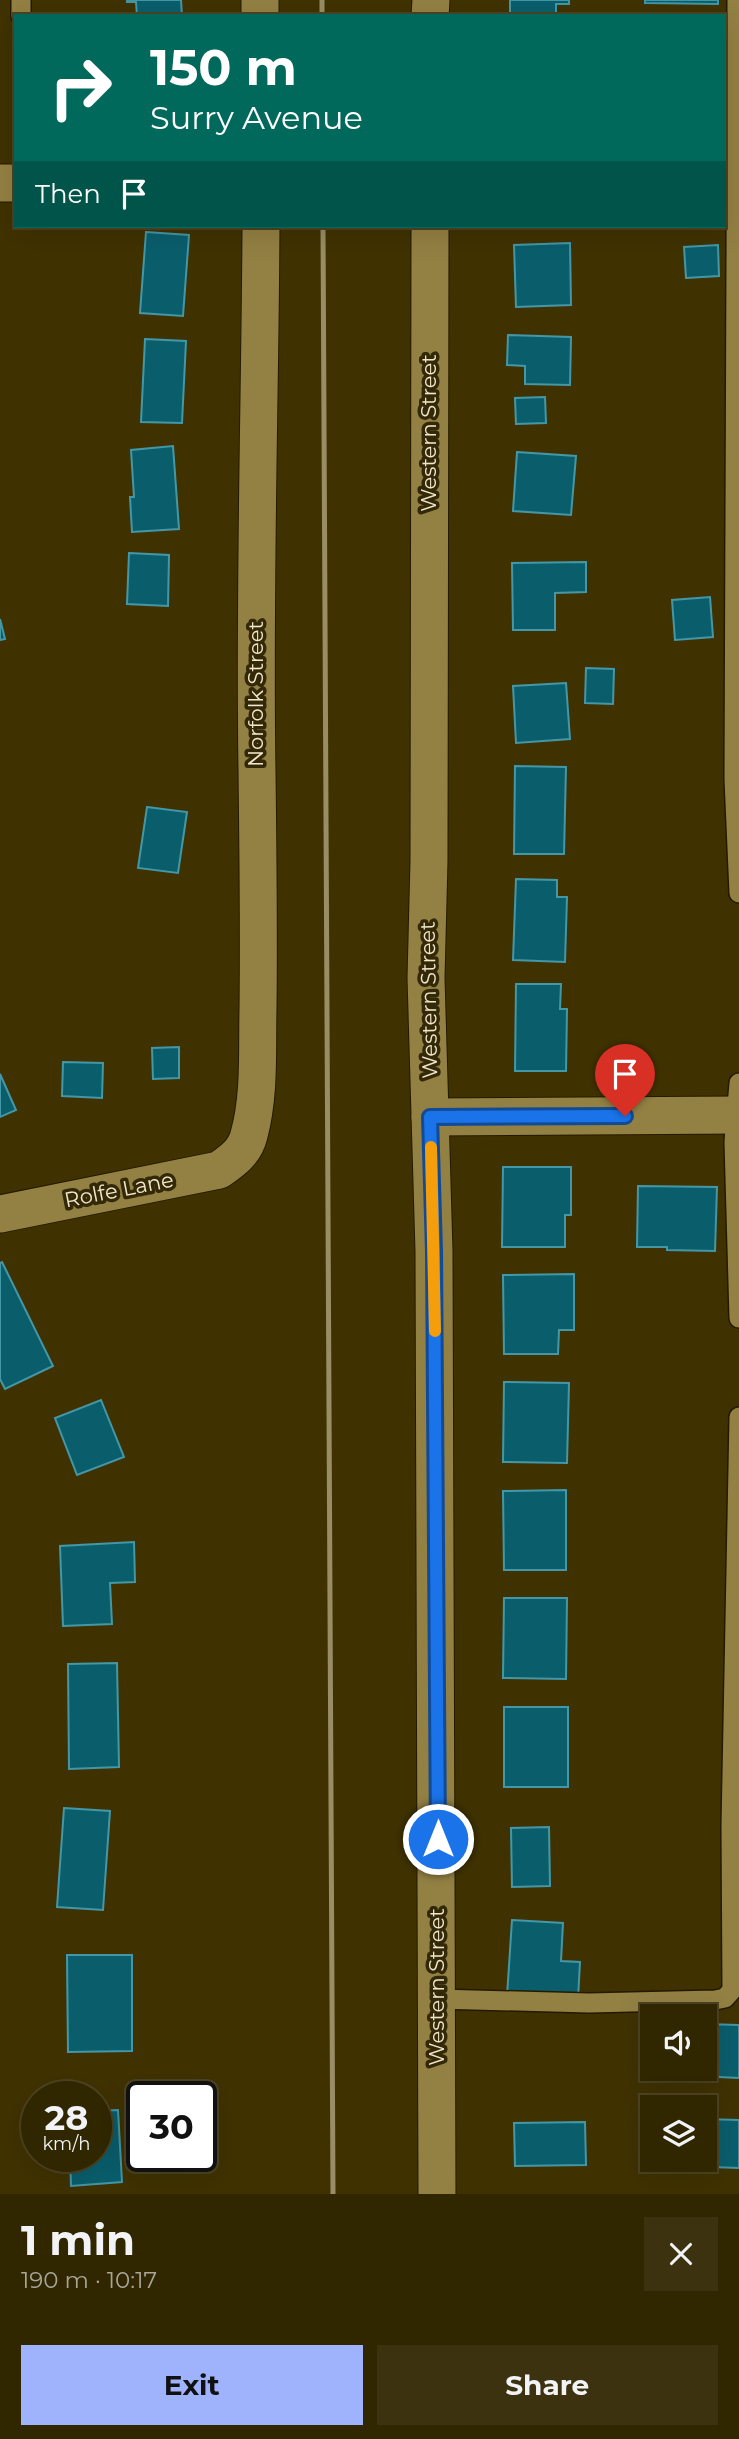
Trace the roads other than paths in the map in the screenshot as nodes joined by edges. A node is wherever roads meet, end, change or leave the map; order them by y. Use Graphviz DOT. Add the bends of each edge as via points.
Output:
graph roads {
  1 [pos="737,0"];
  2 [pos="733,177"];
  3 [pos="261,228"];
  4 [pos="430,228"];
  5 [pos="739,893"];
  6 [pos="738,1104"];
  7 [pos="430,1117"];
  8 [pos="236,1158"];
  9 [pos="0,1214"];
  10 [pos="739,1318"];
  11 [pos="739,1417"];
  12 [pos="437,1999"];
  13 [pos="437,2194"];
  1 -- 2 [label="lane"];
  2 -- 5 [label="lane" via="734,779"];
  3 -- 8 [label="street, Norfolk Street" via="255,643 257,1082 250,1133"];
  4 -- 7 [label="street, Western Street" via="426,978"];
  6 -- 7 [label="street"];
  6 -- 10 [label="lane" via="734,1142"];
  7 -- 12 [label="street, Western Street" via="435,1265"];
  8 -- 9 [label="street, Rolfe Lane" via="219,1170"];
  11 -- 12 [label="lane" via="732,1990 715,2000"];
  12 -- 13 [label="street, Western Street"];
}
